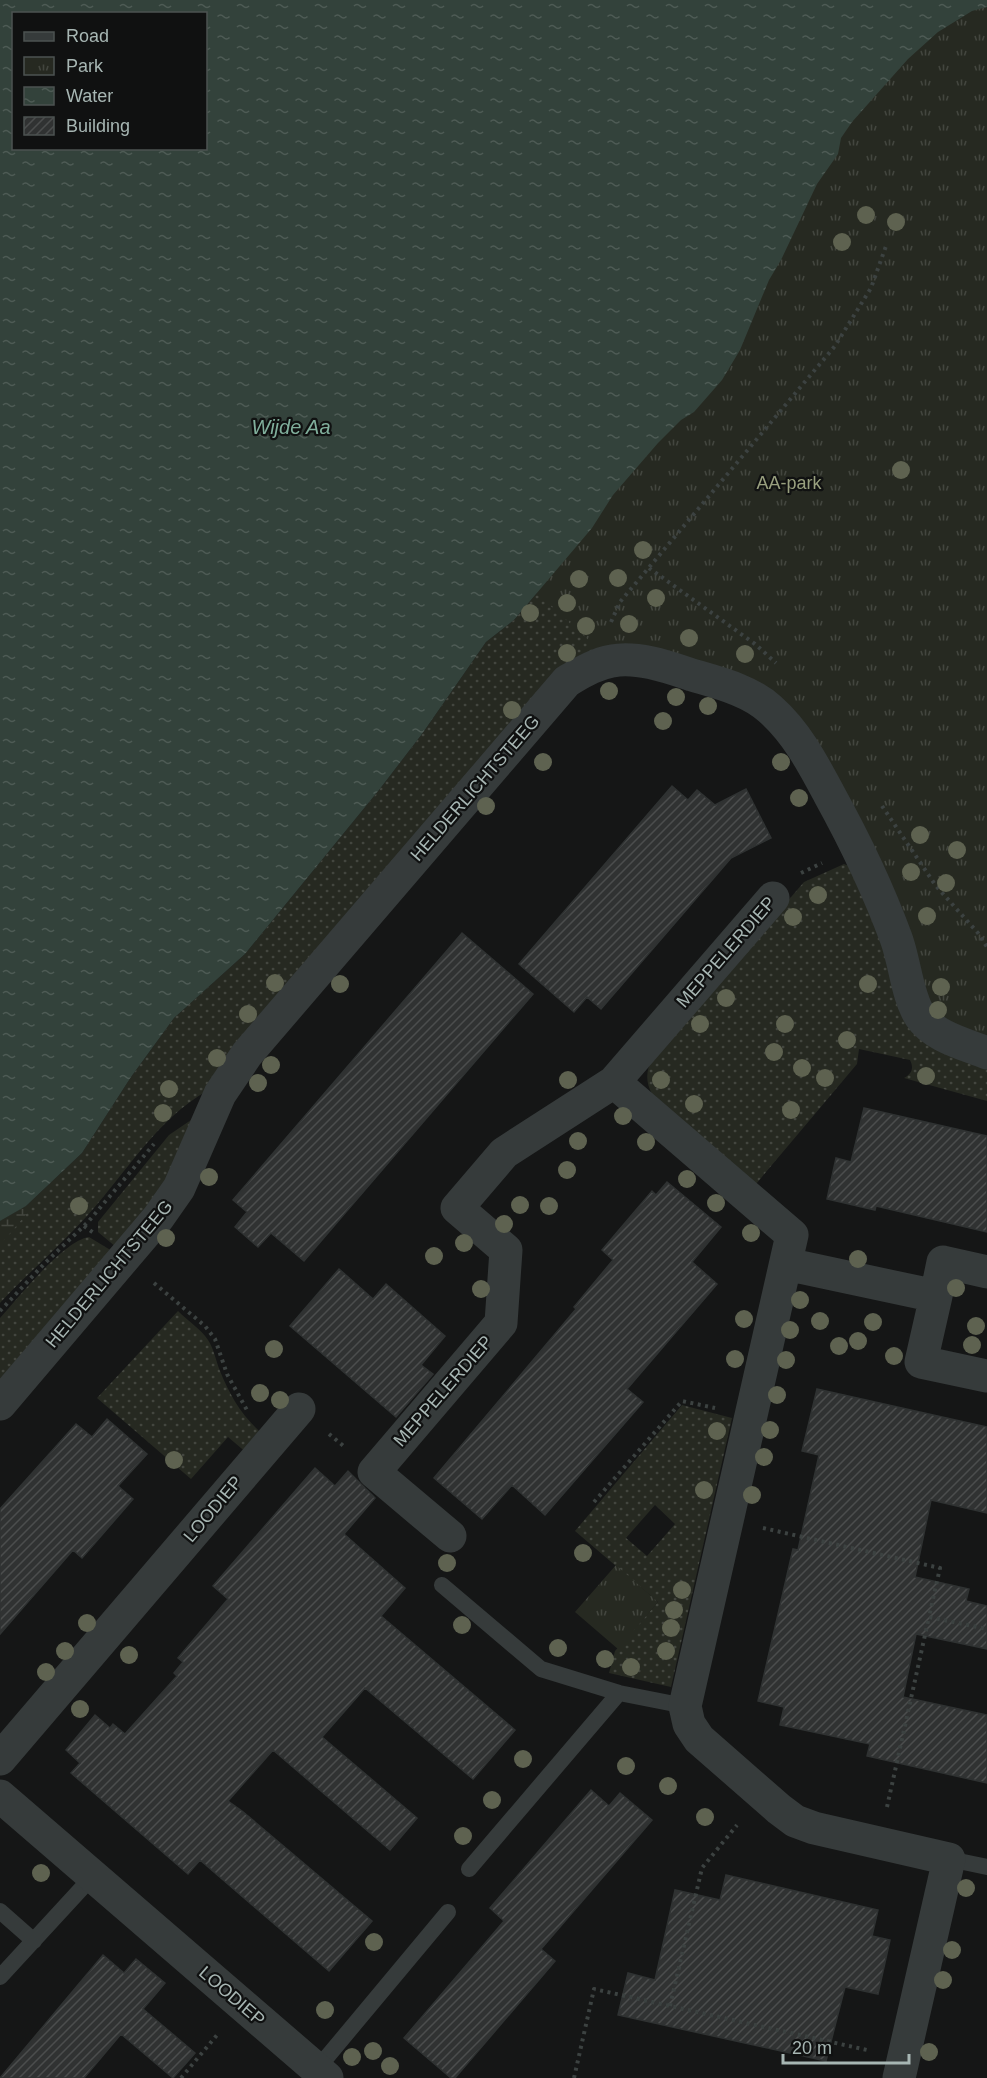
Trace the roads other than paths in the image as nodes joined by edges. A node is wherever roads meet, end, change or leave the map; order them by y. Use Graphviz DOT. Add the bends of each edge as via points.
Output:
graph roads {
  1 [pos="772,898"];
  2 [pos="987,1053"];
  3 [pos="614,1082"];
  4 [pos="786,1264"];
  5 [pos="987,1272"];
  6 [pos="936,1296"];
  7 [pos="987,1376"];
  8 [pos="0,1404"];
  9 [pos="299,1409"];
  10 [pos="450,1536"];
  11 [pos="442,1585"];
  12 [pos="619,1693"];
  13 [pos="685,1706"];
  14 [pos="0,1760"];
  15 [pos="0,1796"];
  16 [pos="949,1859"];
  17 [pos="987,1867"];
  18 [pos="470,1869"];
  19 [pos="93,1876"];
  20 [pos="0,1911"];
  21 [pos="448,1912"];
  22 [pos="34,1941"];
  23 [pos="0,1977"];
  24 [pos="902,2068"];
  25 [pos="322,2073"];
  1 -- 3 [label="street, MEPPELERDIEP"];
  2 -- 8 [label="street, HELDERLICHTSTEEG" via="932,1029 921,1017 897,940 858,847 806,751 770,708 730,687 638,661 613,661 588,669 567,681 233,1072 178,1188 158,1218"];
  3 -- 4 [label="street" via="792,1235"];
  3 -- 10 [label="street, MEPPELERDIEP" via="504,1153 457,1208 506,1250 501,1323 374,1472"];
  4 -- 6 [label="street"];
  4 -- 13 [label="street"];
  5 -- 6 [label="street" via="943,1262"];
  6 -- 7 [label="street" via="921,1362"];
  9 -- 14 [label="street, LOODIEP"];
  11 -- 12 [label="lane" via="542,1669"];
  12 -- 13 [label="lane"];
  12 -- 18 [label="lane"];
  13 -- 16 [label="street" via="689,1724 699,1739 795,1821"];
  15 -- 19 [label="street, LOODIEP"];
  16 -- 17 [label="lane"];
  16 -- 24 [label="street"];
  19 -- 22 [label="lane"];
  19 -- 25 [label="street, LOODIEP"];
  20 -- 22 [label="lane"];
  21 -- 25 [label="lane, LOODIEP"];
  22 -- 23 [label="lane"];
}
